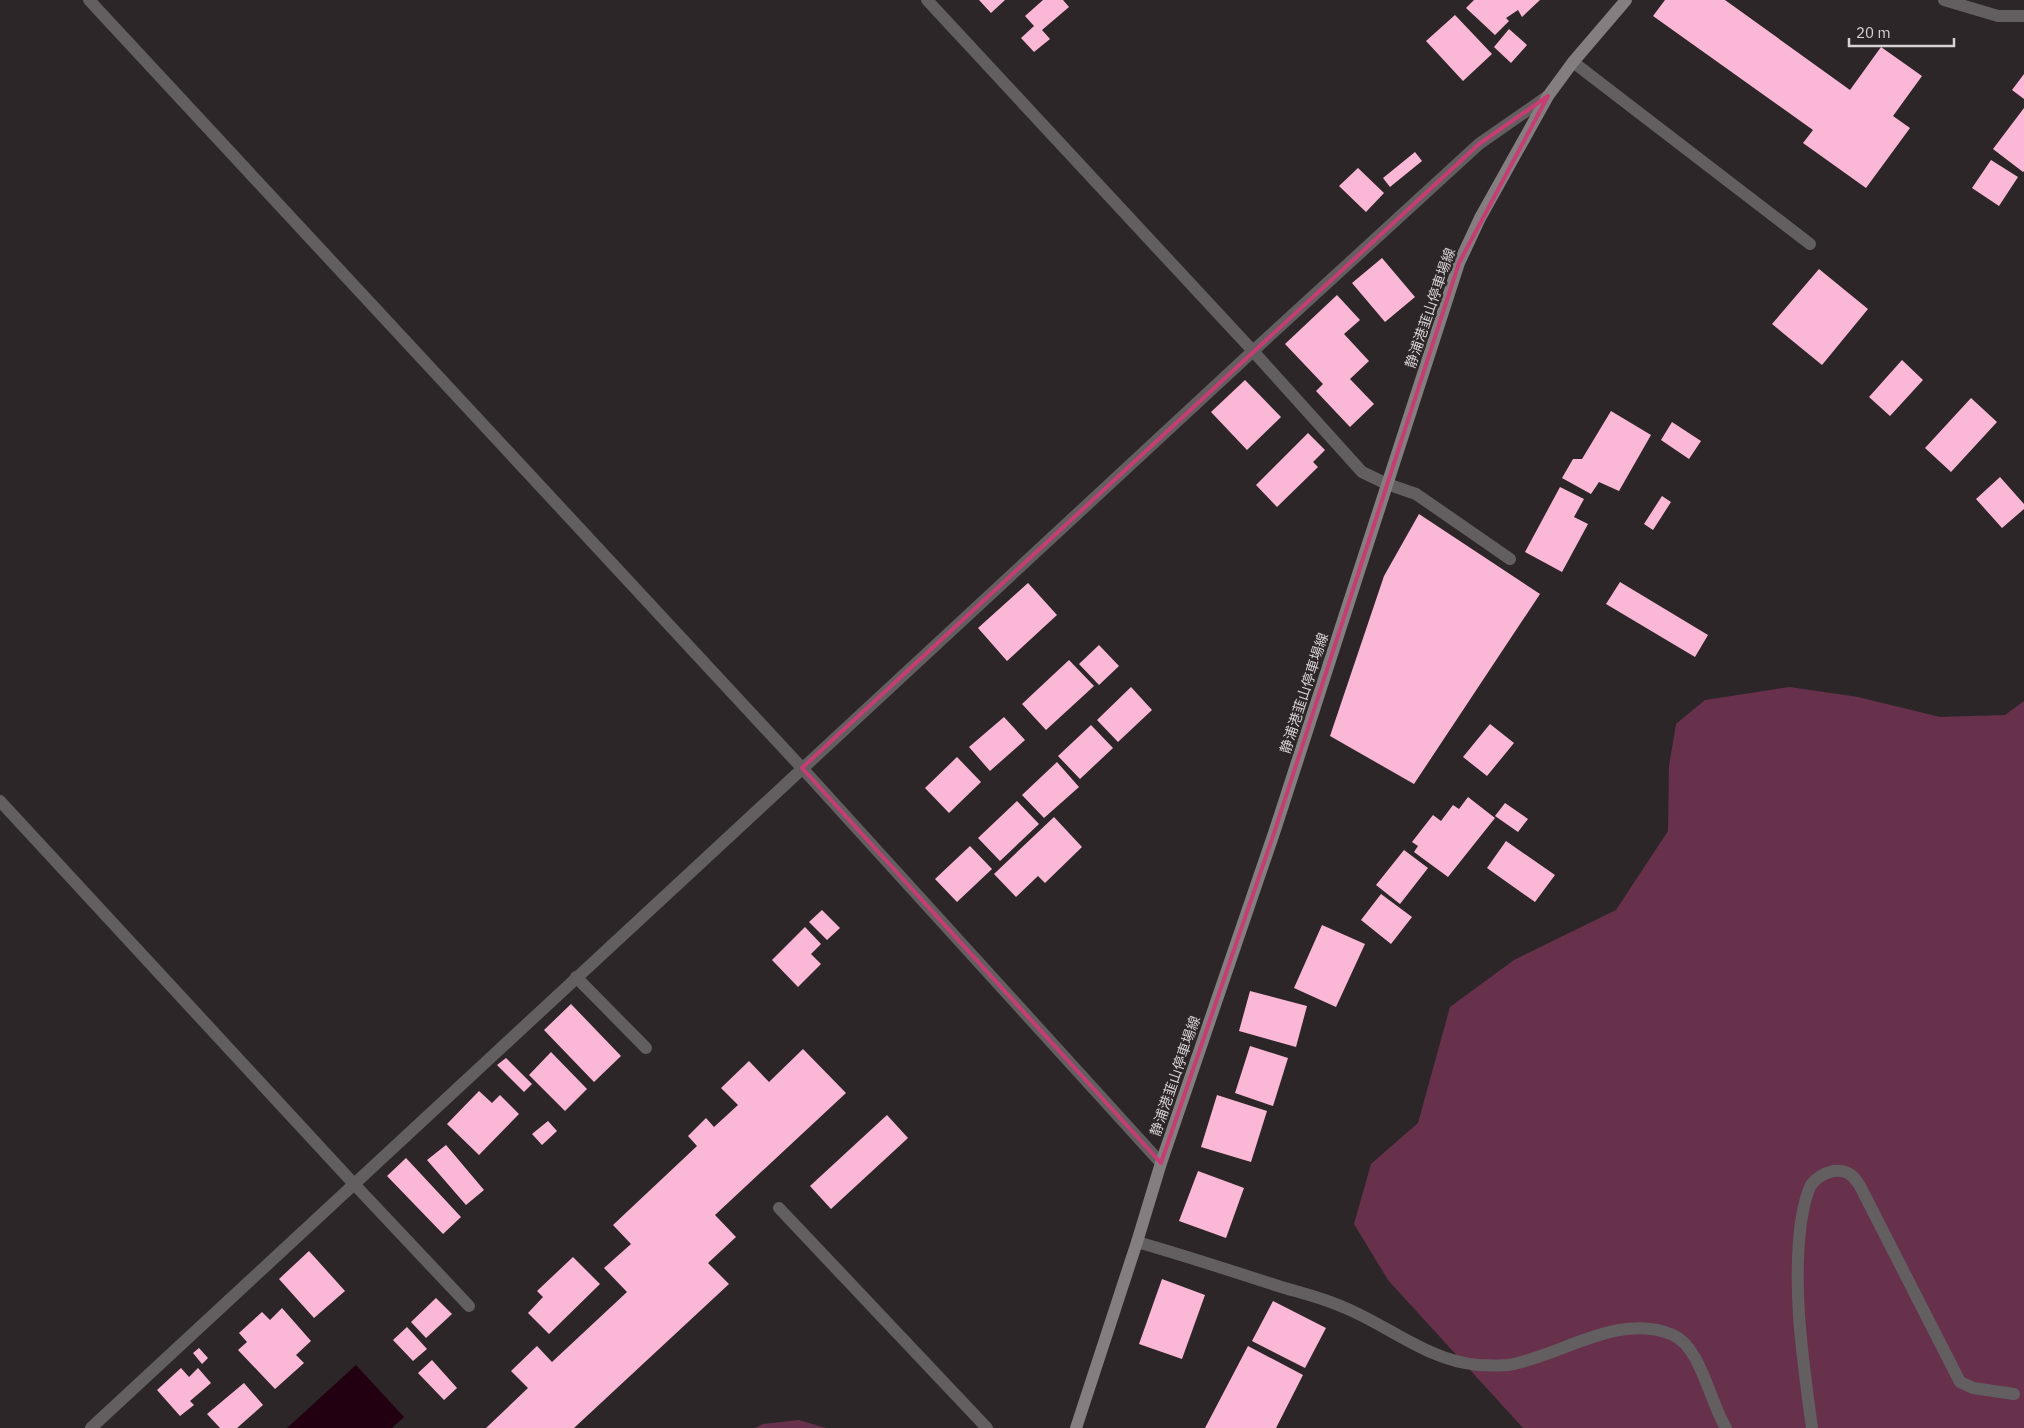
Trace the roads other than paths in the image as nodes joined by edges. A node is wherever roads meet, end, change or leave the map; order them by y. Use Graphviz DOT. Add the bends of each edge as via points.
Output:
graph roads {
  1 [pos="89,0"];
  2 [pos="927,0"];
  3 [pos="1626,0"];
  4 [pos="1944,0"];
  5 [pos="2024,16"];
  6 [pos="1573,62"];
  7 [pos="1548,96"];
  8 [pos="1810,244"];
  9 [pos="1253,351"];
  10 [pos="1387,484"];
  11 [pos="1510,559"];
  12 [pos="802,768"];
  13 [pos="0,801"];
  14 [pos="576,977"];
  15 [pos="646,1048"];
  16 [pos="1161,1163"];
  17 [pos="354,1184"];
  18 [pos="779,1208"];
  19 [pos="1137,1242"];
  20 [pos="469,1306"];
  21 [pos="2014,1394"];
  22 [pos="91,1428"];
  23 [pos="987,1428"];
  24 [pos="1076,1428"];
  25 [pos="1726,1428"];
  26 [pos="1812,1428"];
  1 -- 12 [label="street"];
  2 -- 9 [label="street"];
  3 -- 6 [label="main road, 静浦港韮山停車場線"];
  4 -- 5 [label="street" via="1998,16"];
  6 -- 7 [label="main road, 静浦港韮山停車場線"];
  6 -- 8 [label="street"];
  7 -- 9 [label="street" via="1479,144"];
  7 -- 10 [label="main road, 静浦港韮山停車場線" via="1480,218 1459,263"];
  9 -- 10 [label="street" via="1362,472"];
  9 -- 12 [label="street"];
  10 -- 11 [label="street" via="1416,494"];
  10 -- 16 [label="main road, 静浦港韮山停車場線" via="1274,833"];
  12 -- 14 [label="street"];
  12 -- 16 [label="street"];
  13 -- 17 [label="street"];
  14 -- 15 [label="street"];
  14 -- 17 [label="street"];
  16 -- 19 [label="main road, 静浦港韮山停車場線"];
  17 -- 20 [label="street"];
  17 -- 22 [label="street"];
  18 -- 23 [label="street"];
  19 -- 24 [label="main road, 静浦港韮山停車場線"];
  19 -- 25 [label="street" via="1343,1307 1439,1355 1476,1364 1508,1365 1599,1334 1633,1328 1674,1335 1692,1354 1703,1373"];
  21 -- 26 [label="street" via="1973,1388 1960,1382 1853,1174 1832,1171 1811,1185 1803,1209 1797,1265"];
}
